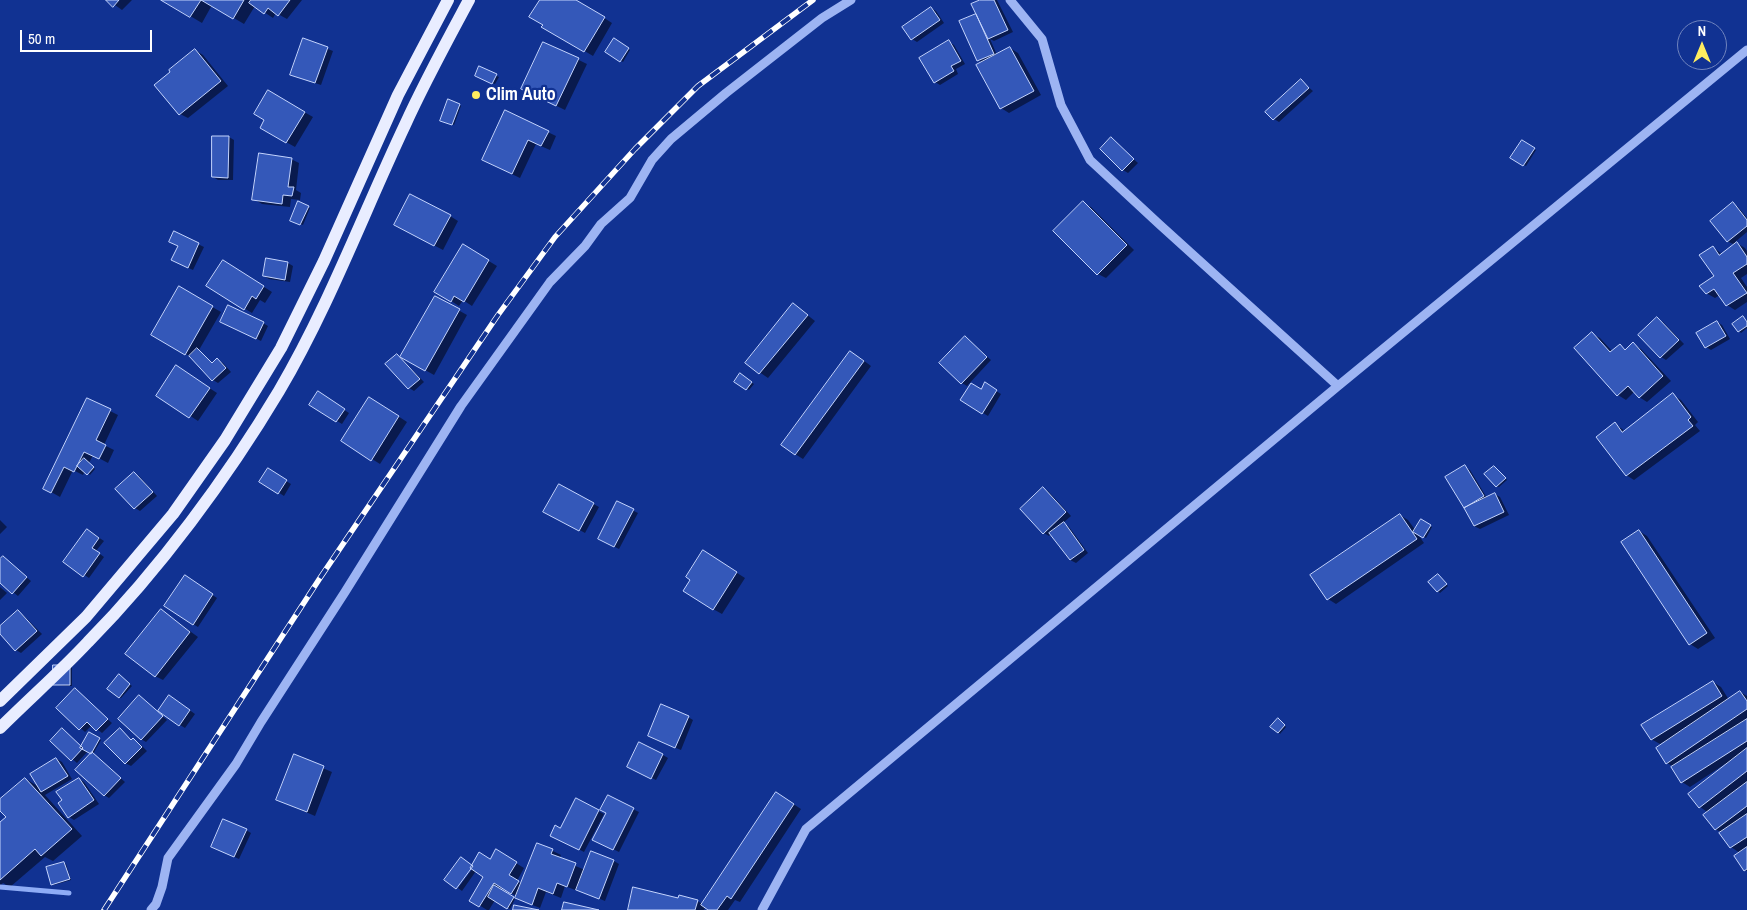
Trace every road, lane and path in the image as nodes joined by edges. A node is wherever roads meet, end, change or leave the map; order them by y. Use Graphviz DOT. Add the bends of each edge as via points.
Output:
graph roads {
  1 [pos="448,0"];
  2 [pos="469,0"];
  3 [pos="851,0"];
  4 [pos="1010,0"];
  5 [pos="1747,50"];
  6 [pos="1338,386"];
  7 [pos="0,701"];
  8 [pos="0,728"];
  9 [pos="151,910"];
  10 [pos="762,910"];
  1 -- 7 [label="main road" via="398,95 324,261 281,348 224,440 173,514 86,617"];
  2 -- 8 [label="main road" via="405,124 326,302 278,391 231,465 165,554 89,642"];
  3 -- 9 [label="street" via="822,18 671,139 652,160 630,198 601,224 550,282 461,406 236,764 168,858 162,887"];
  4 -- 6 [label="street" via="1042,39 1060,105 1090,160"];
  5 -- 6 [label="street"];
  6 -- 10 [label="street" via="806,829"];
}
